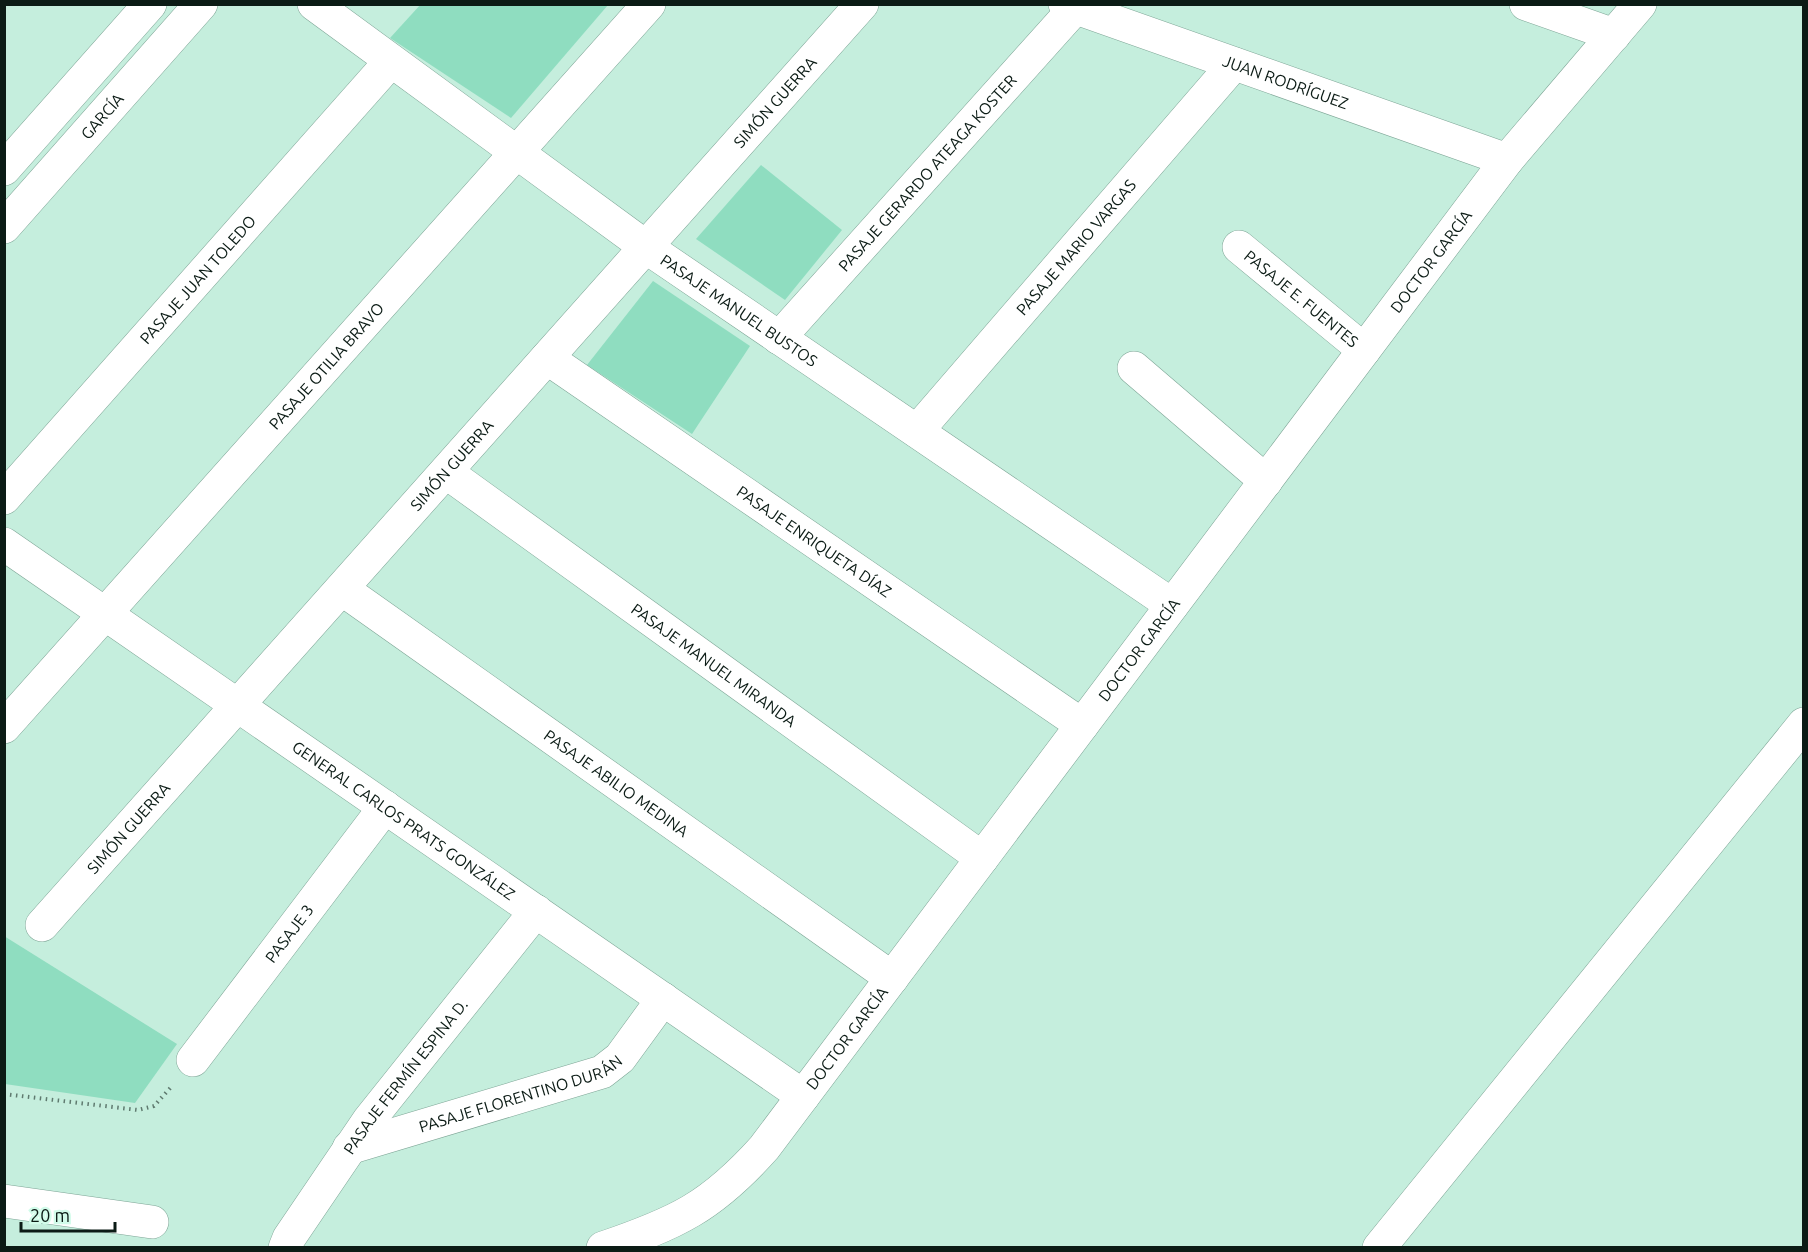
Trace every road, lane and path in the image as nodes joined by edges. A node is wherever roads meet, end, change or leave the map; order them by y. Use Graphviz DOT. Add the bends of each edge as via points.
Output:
graph roads {
  1 [pos="150,4"];
  2 [pos="201,4"];
  3 [pos="314,4"];
  4 [pos="649,4"];
  5 [pos="862,4"];
  6 [pos="1526,4"];
  7 [pos="1640,4"];
  8 [pos="1070,6"];
  9 [pos="1614,35"];
  10 [pos="391,61"];
  11 [pos="1234,64"];
  12 [pos="517,153"];
  13 [pos="1507,160"];
  14 [pos="4,169"];
  15 [pos="4,227"];
  16 [pos="1239,247"];
  17 [pos="646,248"];
  18 [pos="779,338"];
  19 [pos="1364,350"];
  20 [pos="547,358"];
  21 [pos="1134,368"];
  22 [pos="917,431"];
  23 [pos="446,472"];
  24 [pos="1266,481"];
  25 [pos="4,498"];
  26 [pos="4,544"];
  27 [pos="342,589"];
  28 [pos="1172,605"];
  29 [pos="105,614"];
  30 [pos="237,705"];
  31 [pos="1803,724"];
  32 [pos="1082,725"];
  33 [pos="4,727"];
  34 [pos="385,807"];
  35 [pos="982,858"];
  36 [pos="536,911"];
  37 [pos="42,925"];
  38 [pos="892,978"];
  39 [pos="663,999"];
  40 [pos="193,1060"];
  41 [pos="4,1094"];
  42 [pos="803,1096"];
  43 [pos="349,1148"];
  44 [pos="4,1201"];
  45 [pos="152,1222"];
  46 [pos="651,1240"];
  47 [pos="1388,1244"];
  48 [pos="285,1248"];
  49 [pos="603,1248"];
  1 -- 14 [label="street"];
  2 -- 15 [label="street, GARCÍA"];
  3 -- 10 [label="street, PASAJE MANUEL BUSTOS"];
  4 -- 12 [label="street, PASAJE OTILIA BRAVO"];
  5 -- 17 [label="street, SIMÓN GUERRA"];
  6 -- 9 [label="street"];
  7 -- 9 [label="street, DOCTOR GARCÍA"];
  8 -- 11 [label="street, JUAN RODRÍGUEZ"];
  8 -- 18 [label="street, PASAJE GERARDO ATEAGA KOSTER"];
  9 -- 13 [label="street, DOCTOR GARCÍA"];
  10 -- 12 [label="street, PASAJE MANUEL BUSTOS"];
  10 -- 25 [label="street, PASAJE JUAN TOLEDO"];
  11 -- 13 [label="street, JUAN RODRÍGUEZ"];
  11 -- 22 [label="street, PASAJE MARIO VARGAS"];
  12 -- 17 [label="street, PASAJE MANUEL BUSTOS"];
  12 -- 29 [label="street, PASAJE OTILIA BRAVO"];
  13 -- 19 [label="street, DOCTOR GARCÍA"];
  16 -- 19 [label="street, PASAJE E. FUENTES"];
  17 -- 18 [label="street, PASAJE MANUEL BUSTOS"];
  17 -- 20 [label="street, SIMÓN GUERRA"];
  18 -- 22 [label="street, PASAJE MANUEL BUSTOS"];
  19 -- 24 [label="street, DOCTOR GARCÍA"];
  20 -- 23 [label="street, SIMÓN GUERRA"];
  20 -- 32 [label="street, PASAJE ENRIQUETA DÍAZ"];
  21 -- 24 [label="street"];
  22 -- 28 [label="street, PASAJE MANUEL BUSTOS"];
  23 -- 27 [label="street, SIMÓN GUERRA"];
  23 -- 35 [label="street, PASAJE MANUEL MIRANDA"];
  24 -- 28 [label="street, DOCTOR GARCÍA"];
  26 -- 29 [label="street, GENERAL CARLOS PRATS GONZÁLEZ"];
  27 -- 30 [label="street, SIMÓN GUERRA"];
  27 -- 38 [label="street, PASAJE ABILIO MEDINA"];
  28 -- 32 [label="street, DOCTOR GARCÍA"];
  29 -- 30 [label="street, GENERAL CARLOS PRATS GONZÁLEZ"];
  29 -- 33 [label="street, PASAJE OTILIA BRAVO"];
  30 -- 34 [label="street, GENERAL CARLOS PRATS GONZÁLEZ"];
  30 -- 37 [label="street, SIMÓN GUERRA"];
  31 -- 47 [label="street"];
  32 -- 35 [label="street, DOCTOR GARCÍA"];
  34 -- 36 [label="street, GENERAL CARLOS PRATS GONZÁLEZ"];
  34 -- 40 [label="street, PASAJE 3"];
  35 -- 38 [label="street, DOCTOR GARCÍA"];
  36 -- 39 [label="street, GENERAL CARLOS PRATS GONZÁLEZ"];
  36 -- 43 [label="street, PASAJE FERMÍN ESPINA D."];
  38 -- 42 [label="street, DOCTOR GARCÍA"];
  39 -- 42 [label="street, GENERAL CARLOS PRATS GONZÁLEZ"];
  39 -- 43 [label="street, PASAJE FLORENTINO DURÁN" via="620,1058 602,1072"];
  40 -- 41 [label="path" via="154,1106 138,1110"];
  42 -- 46 [label="street, DOCTOR GARCÍA" via="741,1173"];
  43 -- 48 [label="street, PASAJE FERMÍN ESPINA D."];
  44 -- 45 [label="street"];
  46 -- 49 [label="street, DOCTOR GARCÍA"];
}
